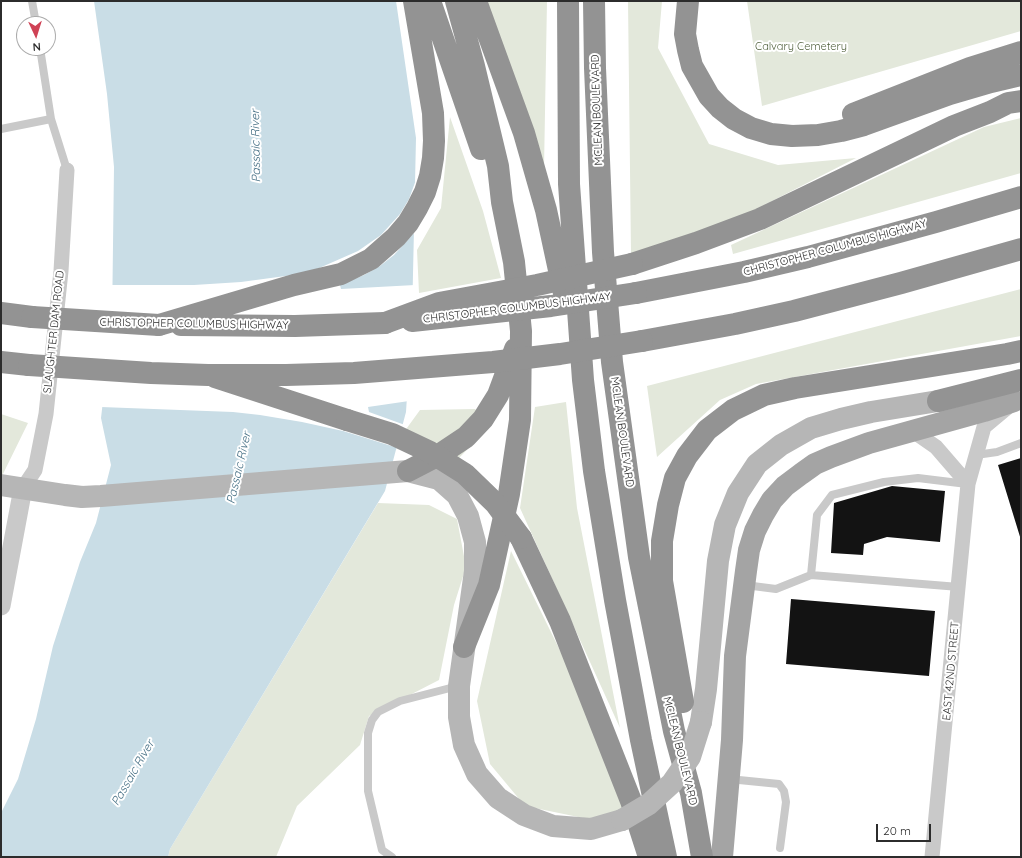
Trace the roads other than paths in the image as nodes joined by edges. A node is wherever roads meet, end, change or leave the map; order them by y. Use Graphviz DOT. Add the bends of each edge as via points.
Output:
graph roads {
  1 [pos="32,1"];
  2 [pos="414,1"];
  3 [pos="430,1"];
  4 [pos="456,1"];
  5 [pos="476,1"];
  6 [pos="568,1"];
  7 [pos="594,1"];
  8 [pos="688,1"];
  9 [pos="35,16"];
  10 [pos="1021,52"];
  11 [pos="41,56"];
  12 [pos="1021,75"];
  13 [pos="1021,101"];
  14 [pos="1021,109"];
  15 [pos="990,112"];
  16 [pos="51,119"];
  17 [pos="1,129"];
  18 [pos="792,136"];
  19 [pos="67,170"];
  20 [pos="1021,197"];
  21 [pos="502,202"];
  22 [pos="1021,248"];
  23 [pos="1021,263"];
  24 [pos="901,283"];
  25 [pos="1,314"];
  26 [pos="385,323"];
  27 [pos="159,325"];
  28 [pos="521,331"];
  29 [pos="1021,351"];
  30 [pos="1,362"];
  31 [pos="208,375"];
  32 [pos="583,380"];
  33 [pos="1021,380"];
  34 [pos="1017,400"];
  35 [pos="938,401"];
  36 [pos="913,431"];
  37 [pos="1021,444"];
  38 [pos="976,455"];
  39 [pos="408,471"];
  40 [pos="968,484"];
  41 [pos="1,485"];
  42 [pos="23,488"];
  43 [pos="811,575"];
  44 [pos="744,585"];
  45 [pos="959,587"];
  46 [pos="1,606"];
  47 [pos="464,647"];
  48 [pos="459,686"];
  49 [pos="728,778"];
  50 [pos="691,793"];
  51 [pos="780,848"];
  52 [pos="392,857"];
  53 [pos="649,857"];
  54 [pos="666,857"];
  55 [pos="702,857"];
  56 [pos="722,857"];
  57 [pos="932,857"];
  1 -- 9 [label="lane"];
  2 -- 27 [label="highway" via="433,113 434,140 430,176 425,192 408,224 371,259 341,274"];
  3 -- 21 [label="highway" via="487,169"];
  4 -- 21 [label="highway" via="498,166"];
  5 -- 32 [label="highway" via="536,171"];
  6 -- 32 [label="highway" via="569,184"];
  7 -- 50 [label="highway, MCLEAN BOULEVARD" via="603,252 613,369 639,557 674,730"];
  8 -- 18 [label="highway" via="685,34 688,50 692,66 709,96 720,108 750,128 770,134"];
  10 -- 18 [label="highway" via="970,68"];
  11 -- 16 [label="lane"];
  12 -- 18 [label="highway" via="950,94 864,125 818,135"];
  13 -- 15 [label="highway"];
  14 -- 15 [label="highway"];
  15 -- 26 [label="highway, bridge" via="954,126 760,219 696,243 632,264 439,303"];
  16 -- 17 [label="lane"];
  16 -- 19 [label="lane"];
  19 -- 42 [label="street, SLAUGHTER DAM ROAD" via="61,271 46,414 35,470"];
  20 -- 26 [label="highway, CHRISTOPHER COLUMBUS HIGHWAY, bridge" via="808,257 744,272 551,306"];
  21 -- 28 [label="highway" via="514,262"];
  22 -- 24 [label="highway"];
  23 -- 24 [label="highway"];
  24 -- 31 [label="highway, bridge" via="735,324 642,342 560,354 354,373"];
  25 -- 27 [label="highway, CHRISTOPHER COLUMBUS HIGHWAY, bridge"];
  26 -- 27 [label="highway, CHRISTOPHER COLUMBUS HIGHWAY" via="295,326"];
  28 -- 39 [label="highway" via="498,395 483,419 466,437 440,455"];
  28 -- 47 [label="highway" via="520,420 509,494 488,585"];
  29 -- 50 [label="highway" via="764,395 733,410 707,430 687,456 675,478 668,505 662,541 662,581 684,711"];
  30 -- 31 [label="highway, bridge"];
  31 -- 53 [label="highway, bridge" via="392,434 430,452 465,474 495,503 521,538 563,628 631,801"];
  32 -- 54 [label="highway" via="594,471 615,600"];
  33 -- 35 [label="highway"];
  34 -- 35 [label="main road"];
  34 -- 36 [label="main road"];
  34 -- 38 [label="street, EAST 42ND STREET" via="984,427"];
  35 -- 48 [label="main road, bridge" via="841,419 811,428 781,445 757,464 738,493 725,525 718,561 706,689 701,722 690,757 672,783 649,804 622,820 591,829 554,826 524,815 498,798 477,774 464,745 459,717"];
  36 -- 40 [label="street" via="936,447"];
  36 -- 44 [label="main road" via="831,457 815,464 785,486 772,500 755,531 749,550"];
  37 -- 38 [label="lane" via="997,452"];
  38 -- 40 [label="street, EAST 42ND STREET"];
  39 -- 42 [label="main road" via="109,496 65,496"];
  39 -- 47 [label="main road" via="439,479 457,496 468,516 475,542 475,571"];
  40 -- 43 [label="lane" via="918,478 884,482 832,495 817,515"];
  40 -- 45 [label="street, EAST 42ND STREET"];
  41 -- 42 [label="main road"];
  42 -- 46 [label="street"];
  43 -- 44 [label="lane" via="776,589"];
  43 -- 45 [label="lane"];
  44 -- 49 [label="main road" via="735,656"];
  45 -- 57 [label="street, EAST 42ND STREET"];
  47 -- 48 [label="main road"];
  48 -- 52 [label="lane" via="400,701 378,712 372,720 368,733 368,791 382,850"];
  49 -- 51 [label="lane" via="778,784 784,791 786,802"];
  49 -- 56 [label="main road"];
  50 -- 55 [label="highway, MCLEAN BOULEVARD"];
}
